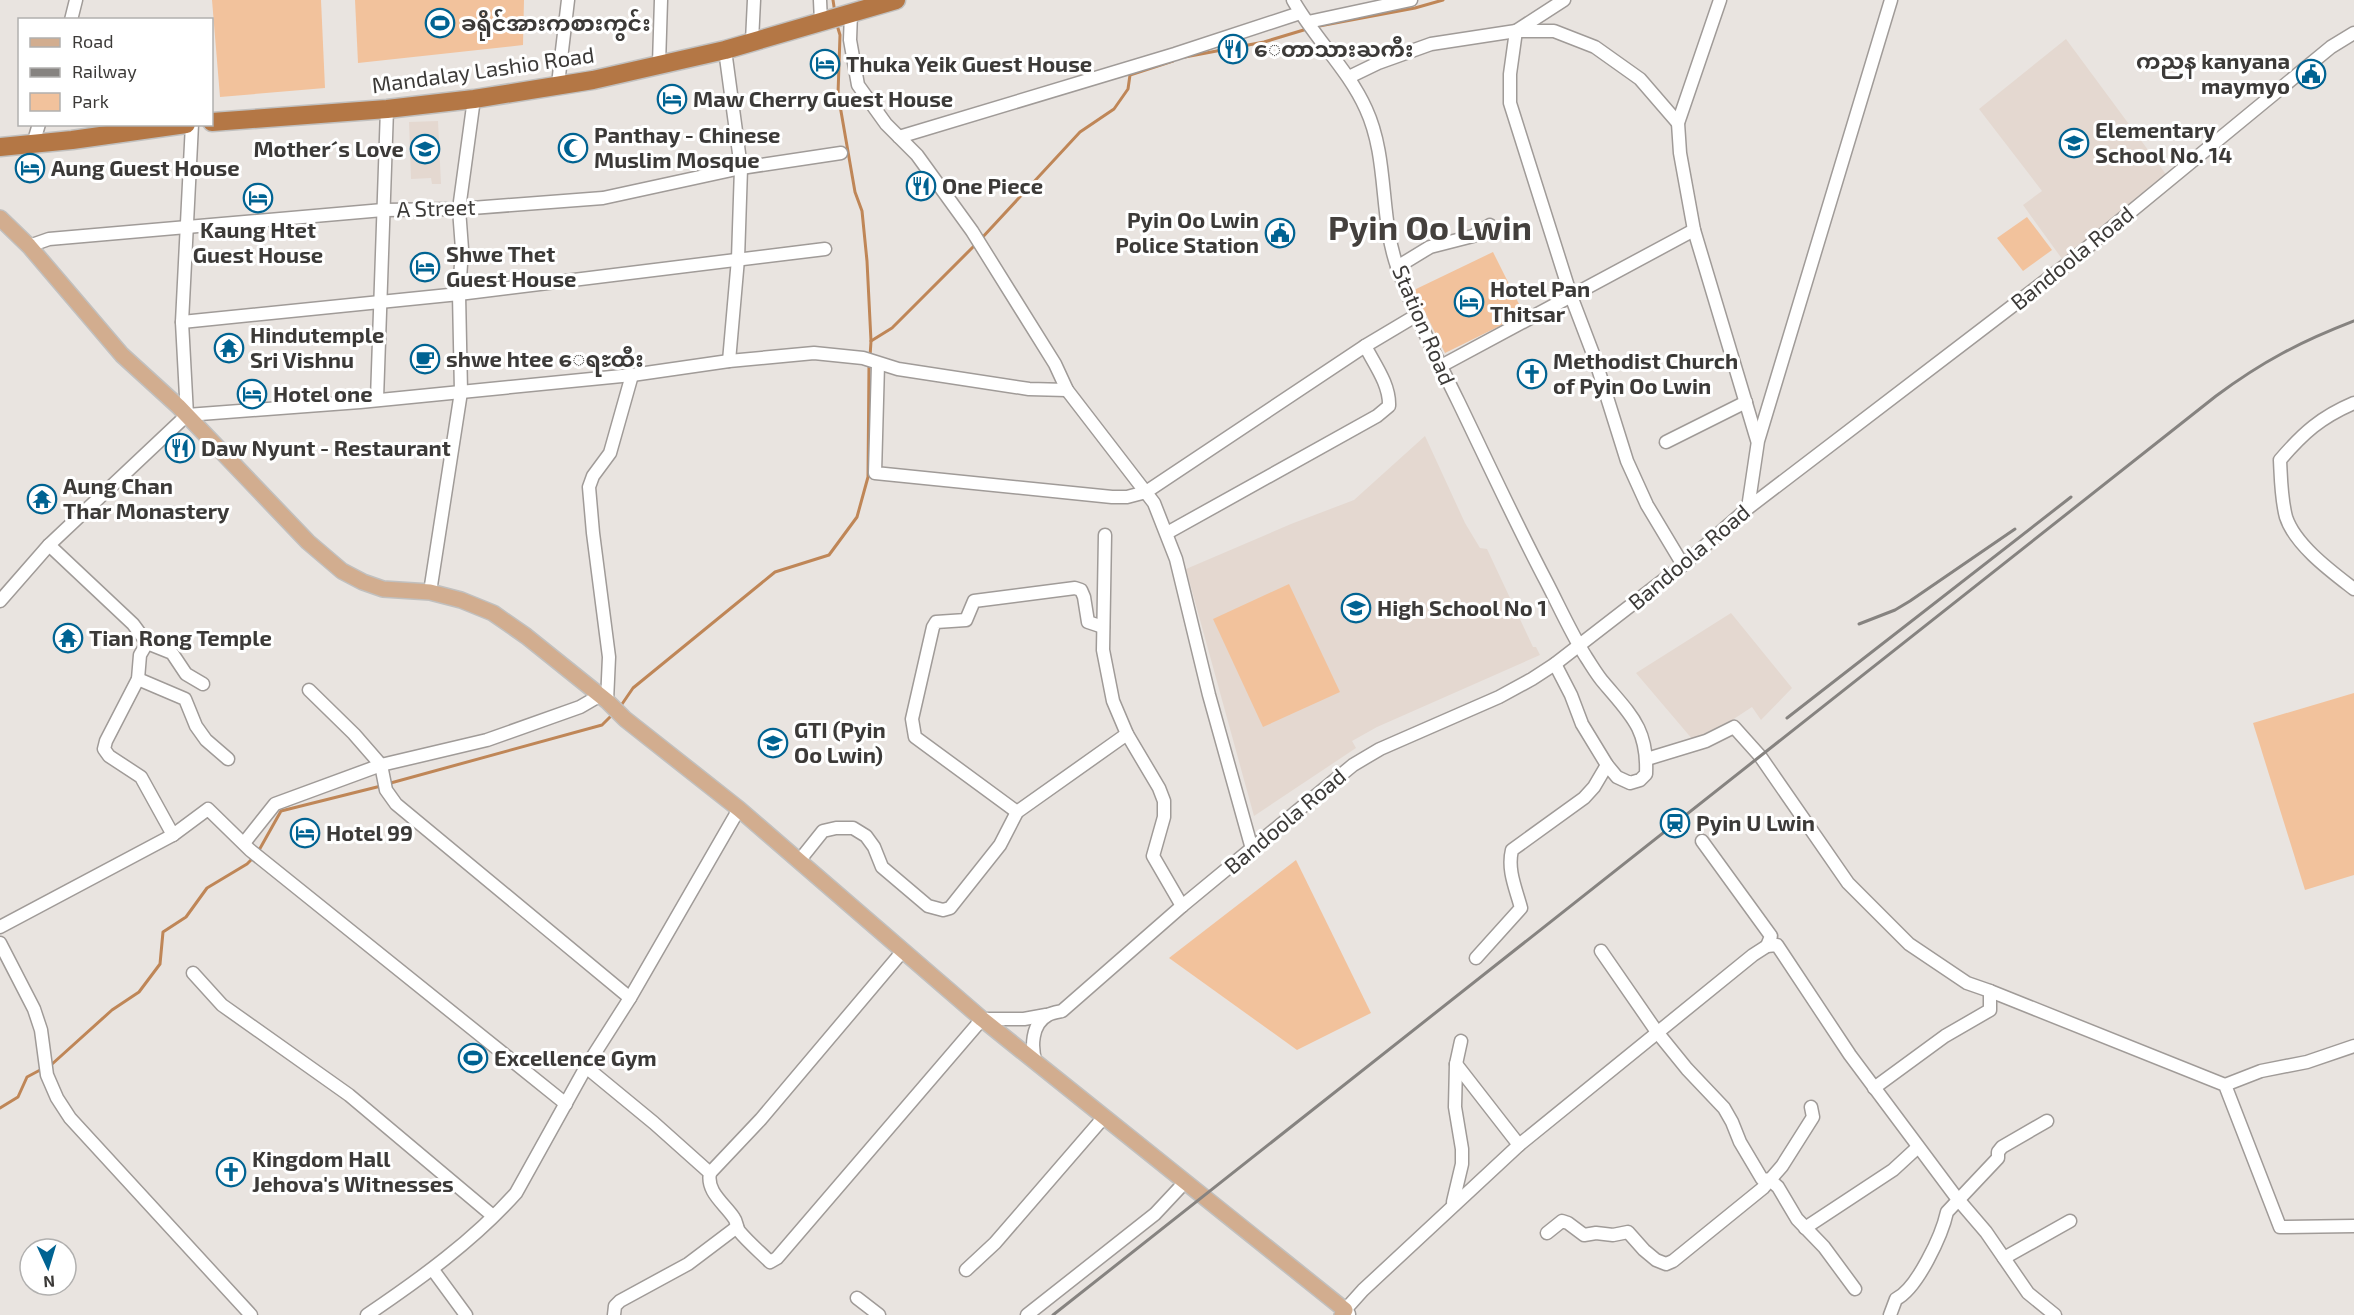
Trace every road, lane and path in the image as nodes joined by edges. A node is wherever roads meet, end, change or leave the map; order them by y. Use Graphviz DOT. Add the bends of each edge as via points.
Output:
graph roads {
  1 [pos="76,0"];
  2 [pos="568,0"];
  3 [pos="661,0"];
  4 [pos="753,0"];
  5 [pos="820,0"];
  6 [pos="896,0"];
  7 [pos="1293,0"];
  8 [pos="1411,0"];
  9 [pos="1564,0"];
  10 [pos="1719,0"];
  11 [pos="1891,0"];
  12 [pos="836,17"];
  13 [pos="71,18"];
  14 [pos="1308,24"];
  15 [pos="1516,31"];
  16 [pos="2354,33"];
  17 [pos="752,41"];
  18 [pos="725,50"];
  19 [pos="659,64"];
  20 [pos="1349,77"];
  21 [pos="558,84"];
  22 [pos="474,99"];
  23 [pos="387,109"];
  24 [pos="213,122"];
  25 [pos="1678,123"];
  26 [pos="38,126"];
  27 [pos="171,126"];
  28 [pos="192,126"];
  29 [pos="899,137"];
  30 [pos="33,144"];
  31 [pos="0,147"];
  32 [pos="841,153"];
  33 [pos="741,168"];
  34 [pos="459,209"];
  35 [pos="382,210"];
  36 [pos="0,218"];
  37 [pos="1490,225"];
  38 [pos="185,226"];
  39 [pos="1694,230"];
  40 [pos="29,246"];
  41 [pos="825,249"];
  42 [pos="738,259"];
  43 [pos="1397,267"];
  44 [pos="459,294"];
  45 [pos="1571,296"];
  46 [pos="381,301"];
  47 [pos="1417,315"];
  48 [pos="182,322"];
  49 [pos="1365,346"];
  50 [pos="729,361"];
  51 [pos="877,363"];
  52 [pos="1441,366"];
  53 [pos="632,375"];
  54 [pos="1067,390"];
  55 [pos="461,392"];
  56 [pos="377,399"];
  57 [pos="1746,402"];
  58 [pos="2354,403"];
  59 [pos="188,415"];
  60 [pos="1758,441"];
  61 [pos="1666,442"];
  62 [pos="1146,492"];
  63 [pos="1748,508"];
  64 [pos="1167,533"];
  65 [pos="1105,535"];
  66 [pos="49,545"];
  67 [pos="1683,566"];
  68 [pos="2354,589"];
  69 [pos="430,592"];
  70 [pos="0,602"];
  71 [pos="1103,627"];
  72 [pos="147,643"];
  73 [pos="1579,646"];
  74 [pos="1555,664"];
  75 [pos="138,679"];
  76 [pos="203,684"];
  77 [pos="309,690"];
  78 [pos="610,705"];
  79 [pos="1127,734"];
  80 [pos="228,759"];
  81 [pos="1647,759"];
  82 [pos="1607,765"];
  83 [pos="382,771"];
  84 [pos="739,809"];
  85 [pos="1017,812"];
  86 [pos="173,835"];
  87 [pos="1702,841"];
  88 [pos="247,846"];
  89 [pos="1252,849"];
  90 [pos="799,861"];
  91 [pos="1182,906"];
  92 [pos="0,927"];
  93 [pos="0,943"];
  94 [pos="1767,946"];
  95 [pos="1601,951"];
  96 [pos="902,952"];
  97 [pos="1476,958"];
  98 [pos="193,973"];
  99 [pos="1990,991"];
  100 [pos="630,998"];
  101 [pos="1046,1015"];
  102 [pos="982,1019"];
  103 [pos="1657,1032"];
  104 [pos="1461,1041"];
  105 [pos="2354,1046"];
  106 [pos="1035,1063"];
  107 [pos="1456,1064"];
  108 [pos="586,1068"];
  109 [pos="2225,1085"];
  110 [pos="1874,1088"];
  111 [pos="566,1104"];
  112 [pos="1811,1107"];
  113 [pos="1104,1117"];
  114 [pos="2047,1121"];
  115 [pos="1519,1145"];
  116 [pos="1918,1147"];
  117 [pos="710,1173"];
  118 [pos="1770,1180"];
  119 [pos="1185,1182"];
  120 [pos="1958,1200"];
  121 [pos="1453,1204"];
  122 [pos="494,1216"];
  123 [pos="2070,1221"];
  124 [pos="2354,1226"];
  125 [pos="737,1227"];
  126 [pos="1805,1228"];
  127 [pos="1547,1233"];
  128 [pos="2004,1258"];
  129 [pos="433,1270"];
  130 [pos="966,1270"];
  131 [pos="1855,1289"];
  132 [pos="857,1298"];
  133 [pos="1346,1313"];
  134 [pos="251,1315"];
  135 [pos="367,1315"];
  136 [pos="466,1315"];
  137 [pos="614,1315"];
  138 [pos="879,1315"];
  139 [pos="1027,1315"];
  140 [pos="1890,1315"];
  141 [pos="2055,1315"];
  1 -- 13 [label="street"];
  2 -- 21 [label="street"];
  3 -- 19 [label="street"];
  4 -- 17 [label="street"];
  5 -- 12 [label="street"];
  6 -- 12 [label="highway, Mandalay Lashio Road"];
  7 -- 14 [label="street, Station Road"];
  8 -- 14 [label="street"];
  9 -- 15 [label="street"];
  10 -- 25 [label="street"];
  11 -- 60 [label="street"];
  12 -- 17 [label="highway, Mandalay Lashio Road"];
  12 -- 29 [label="street" via="850,40 858,85"];
  14 -- 20 [label="street, Station Road"];
  14 -- 29 [label="street" via="1164,57"];
  15 -- 20 [label="street" via="1431,44"];
  15 -- 25 [label="street" via="1554,31 1595,47 1640,79"];
  15 -- 45 [label="street" via="1510,103"];
  16 -- 63 [label="street, Bandoola Road" via="2331,47 2066,265"];
  17 -- 18 [label="highway, Mandalay Lashio Road"];
  18 -- 19 [label="highway, Mandalay Lashio Road"];
  18 -- 33 [label="street"];
  19 -- 21 [label="highway, Mandalay Lashio Road"];
  20 -- 43 [label="street, Station Road" via="1372,123"];
  21 -- 22 [label="highway, Mandalay Lashio Road"];
  22 -- 23 [label="highway, Mandalay Lashio Road"];
  22 -- 34 [label="street"];
  23 -- 24 [label="highway, Mandalay Lashio Road"];
  23 -- 35 [label="street"];
  25 -- 39 [label="street"];
  26 -- 30 [label="street"];
  27 -- 30 [label="highway"];
  28 -- 38 [label="street"];
  29 -- 54 [label="street" via="917,155 979,242"];
  30 -- 31 [label="highway"];
  32 -- 33 [label="street, A Street"];
  33 -- 34 [label="street, A Street" via="603,198"];
  33 -- 42 [label="street"];
  34 -- 35 [label="street, A Street"];
  34 -- 44 [label="street"];
  35 -- 38 [label="street, A Street"];
  35 -- 46 [label="street"];
  36 -- 40 [label="main road"];
  37 -- 43 [label="street" via="1473,236 1430,247"];
  38 -- 40 [label="street, A Street" via="49,239"];
  38 -- 48 [label="street"];
  39 -- 45 [label="street"];
  39 -- 57 [label="street"];
  40 -- 59 [label="main road" via="122,355"];
  41 -- 42 [label="street"];
  42 -- 44 [label="street"];
  42 -- 50 [label="street"];
  43 -- 47 [label="street, Station Road"];
  44 -- 46 [label="street"];
  44 -- 55 [label="street"];
  45 -- 52 [label="street"];
  45 -- 67 [label="street" via="1627,461 1647,505"];
  46 -- 48 [label="street"];
  46 -- 56 [label="street"];
  47 -- 49 [label="street"];
  47 -- 52 [label="street, Station Road"];
  48 -- 59 [label="street"];
  49 -- 62 [label="street"];
  49 -- 64 [label="street" via="1385,384 1389,406"];
  50 -- 51 [label="street" via="814,353"];
  50 -- 53 [label="street"];
  51 -- 54 [label="street" via="1029,389"];
  51 -- 62 [label="street" via="874,473 1112,497"];
  52 -- 73 [label="street, Station Road"];
  53 -- 55 [label="street"];
  53 -- 78 [label="street" via="610,453 589,487 609,657"];
  54 -- 62 [label="street"];
  55 -- 56 [label="street"];
  55 -- 69 [label="street"];
  56 -- 59 [label="street"];
  57 -- 60 [label="street"];
  57 -- 61 [label="street"];
  58 -- 68 [label="street" via="2330,413 2301,435 2280,460 2287,519 2324,566"];
  59 -- 66 [label="street"];
  59 -- 69 [label="main road" via="308,542 342,571 383,589"];
  60 -- 63 [label="street"];
  62 -- 64 [label="street"];
  63 -- 67 [label="street, Bandoola Road"];
  64 -- 89 [label="street"];
  65 -- 71 [label="street"];
  66 -- 70 [label="street"];
  66 -- 72 [label="street" via="133,624"];
  67 -- 73 [label="street, Bandoola Road"];
  69 -- 78 [label="main road" via="493,613"];
  71 -- 79 [label="street" via="1103,650 1113,701"];
  71 -- 85 [label="street" via="1088,622 1084,597 1081,590 1074,588 974,601 966,620 936,622 933,627 912,719 915,737"];
  72 -- 75 [label="street" via="140,655"];
  72 -- 76 [label="street" via="172,653 186,674"];
  73 -- 74 [label="street, Bandoola Road"];
  73 -- 81 [label="street, Station Road" via="1639,728"];
  74 -- 82 [label="street" via="1582,724"];
  74 -- 89 [label="street, Bandoola Road" via="1499,696 1353,765"];
  75 -- 80 [label="street" via="185,699 206,740"];
  75 -- 86 [label="street" via="104,749 141,777"];
  77 -- 83 [label="street" via="354,734"];
  78 -- 83 [label="street" via="580,707"];
  78 -- 84 [label="main road"];
  79 -- 85 [label="street"];
  79 -- 91 [label="street" via="1164,801 1164,817 1153,856"];
  81 -- 82 [label="street" via="1646,774 1630,783 1617,777"];
  81 -- 99 [label="street" via="1706,741 1734,727 1760,756 1848,883 1909,944 1967,983"];
  82 -- 97 [label="street" via="1584,798 1512,850 1509,861 1521,908"];
  83 -- 88 [label="street" via="275,804"];
  83 -- 100 [label="street" via="386,790 396,804"];
  84 -- 90 [label="main road"];
  84 -- 100 [label="street"];
  85 -- 90 [label="street" via="1000,845 951,908 943,910 928,906 882,867 866,836 853,828 824,831"];
  86 -- 88 [label="street" via="208,809"];
  86 -- 92 [label="street"];
  87 -- 94 [label="street" via="1771,936"];
  88 -- 111 [label="street"];
  89 -- 91 [label="street, Bandoola Road"];
  90 -- 96 [label="main road"];
  91 -- 101 [label="street, Bandoola Road" via="1062,1011"];
  93 -- 134 [label="street" via="34,1009 47,1075 70,1118"];
  94 -- 103 [label="street"];
  94 -- 110 [label="street" via="1777,945"];
  95 -- 103 [label="street"];
  96 -- 102 [label="main road"];
  96 -- 117 [label="street" via="761,1119"];
  98 -- 122 [label="street" via="222,1005 349,1095"];
  99 -- 109 [label="street"];
  99 -- 110 [label="street" via="1989,1010 1945,1036"];
  100 -- 108 [label="street"];
  101 -- 102 [label="street, Bandoola Road"];
  101 -- 106 [label="street" via="1036,1028 1031,1047"];
  102 -- 106 [label="main road"];
  102 -- 125 [label="street" via="777,1258 770,1262"];
  103 -- 115 [label="street"];
  103 -- 118 [label="street" via="1724,1108 1751,1163 1762,1179"];
  104 -- 107 [label="street"];
  105 -- 109 [label="street"];
  106 -- 113 [label="main road"];
  107 -- 115 [label="street"];
  107 -- 121 [label="street" via="1455,1107 1462,1164"];
  108 -- 111 [label="street"];
  108 -- 117 [label="street"];
  109 -- 124 [label="street" via="2280,1227"];
  110 -- 116 [label="street"];
  111 -- 122 [label="street" via="516,1192"];
  112 -- 118 [label="street" via="1813,1117"];
  113 -- 119 [label="main road"];
  113 -- 130 [label="street" via="995,1243"];
  114 -- 120 [label="street" via="2002,1147 1998,1158"];
  115 -- 121 [label="street"];
  116 -- 120 [label="street"];
  116 -- 126 [label="street" via="1893,1170"];
  117 -- 125 [label="street" via="711,1187"];
  118 -- 126 [label="street"];
  118 -- 127 [label="street" via="1686,1252 1666,1264 1644,1250 1628,1232 1584,1235 1562,1221"];
  119 -- 133 [label="main road"];
  119 -- 139 [label="street" via="1155,1214"];
  120 -- 128 [label="street"];
  120 -- 140 [label="street" via="1947,1212 1924,1267 1904,1296 1896,1299"];
  121 -- 133 [label="street" via="1363,1290"];
  122 -- 129 [label="street"];
  123 -- 128 [label="street"];
  125 -- 137 [label="street" via="688,1264 620,1301"];
  126 -- 131 [label="street"];
  128 -- 141 [label="street" via="2028,1293"];
  129 -- 135 [label="street"];
  129 -- 136 [label="street"];
  132 -- 138 [label="street"];
}
